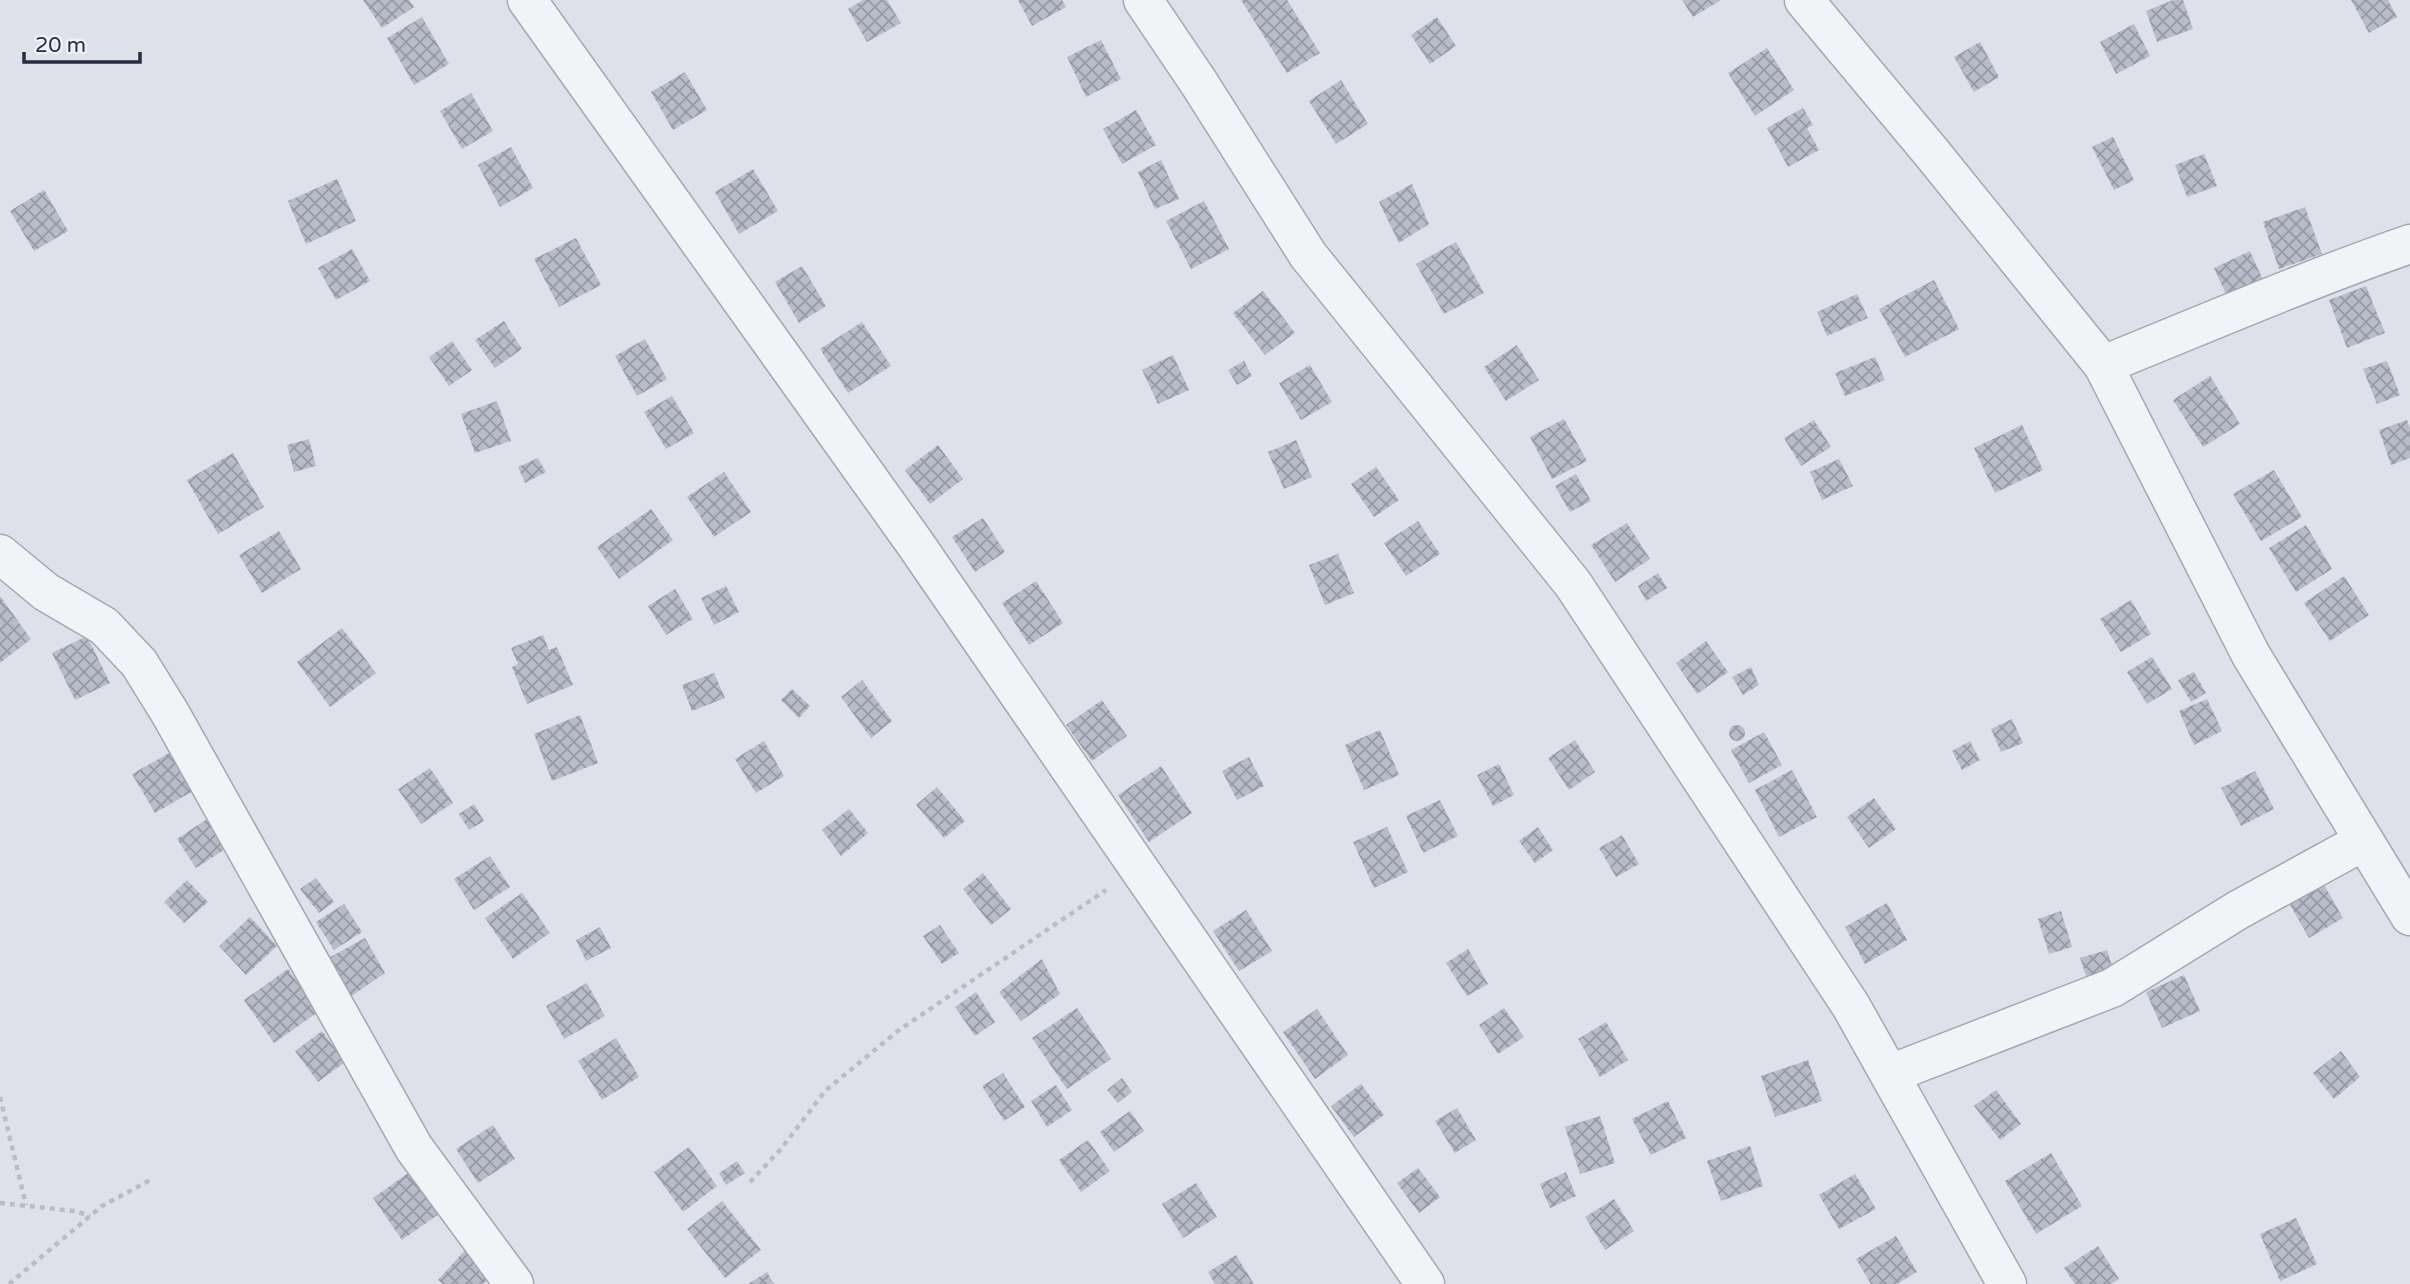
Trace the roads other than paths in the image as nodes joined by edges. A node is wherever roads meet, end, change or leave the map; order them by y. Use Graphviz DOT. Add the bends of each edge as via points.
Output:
graph roads {
  1 [pos="527,0"];
  2 [pos="1143,0"];
  3 [pos="1804,0"];
  4 [pos="2410,244"];
  5 [pos="2103,365"];
  6 [pos="0,554"];
  7 [pos="2364,841"];
  8 [pos="2410,916"];
  9 [pos="1890,1074"];
  10 [pos="514,1284"];
  11 [pos="1425,1284"];
  12 [pos="2007,1284"];
  1 -- 11 [label="street" via="914,542"];
  2 -- 9 [label="street" via="1308,255 1573,584 1851,1006"];
  3 -- 5 [label="street"];
  4 -- 5 [label="street" via="2331,271"];
  5 -- 7 [label="street" via="2251,655"];
  6 -- 10 [label="street" via="46,592 104,626 139,663 414,1148"];
  7 -- 8 [label="street"];
  7 -- 9 [label="street" via="2238,910 2112,988"];
  9 -- 12 [label="street"];
}
